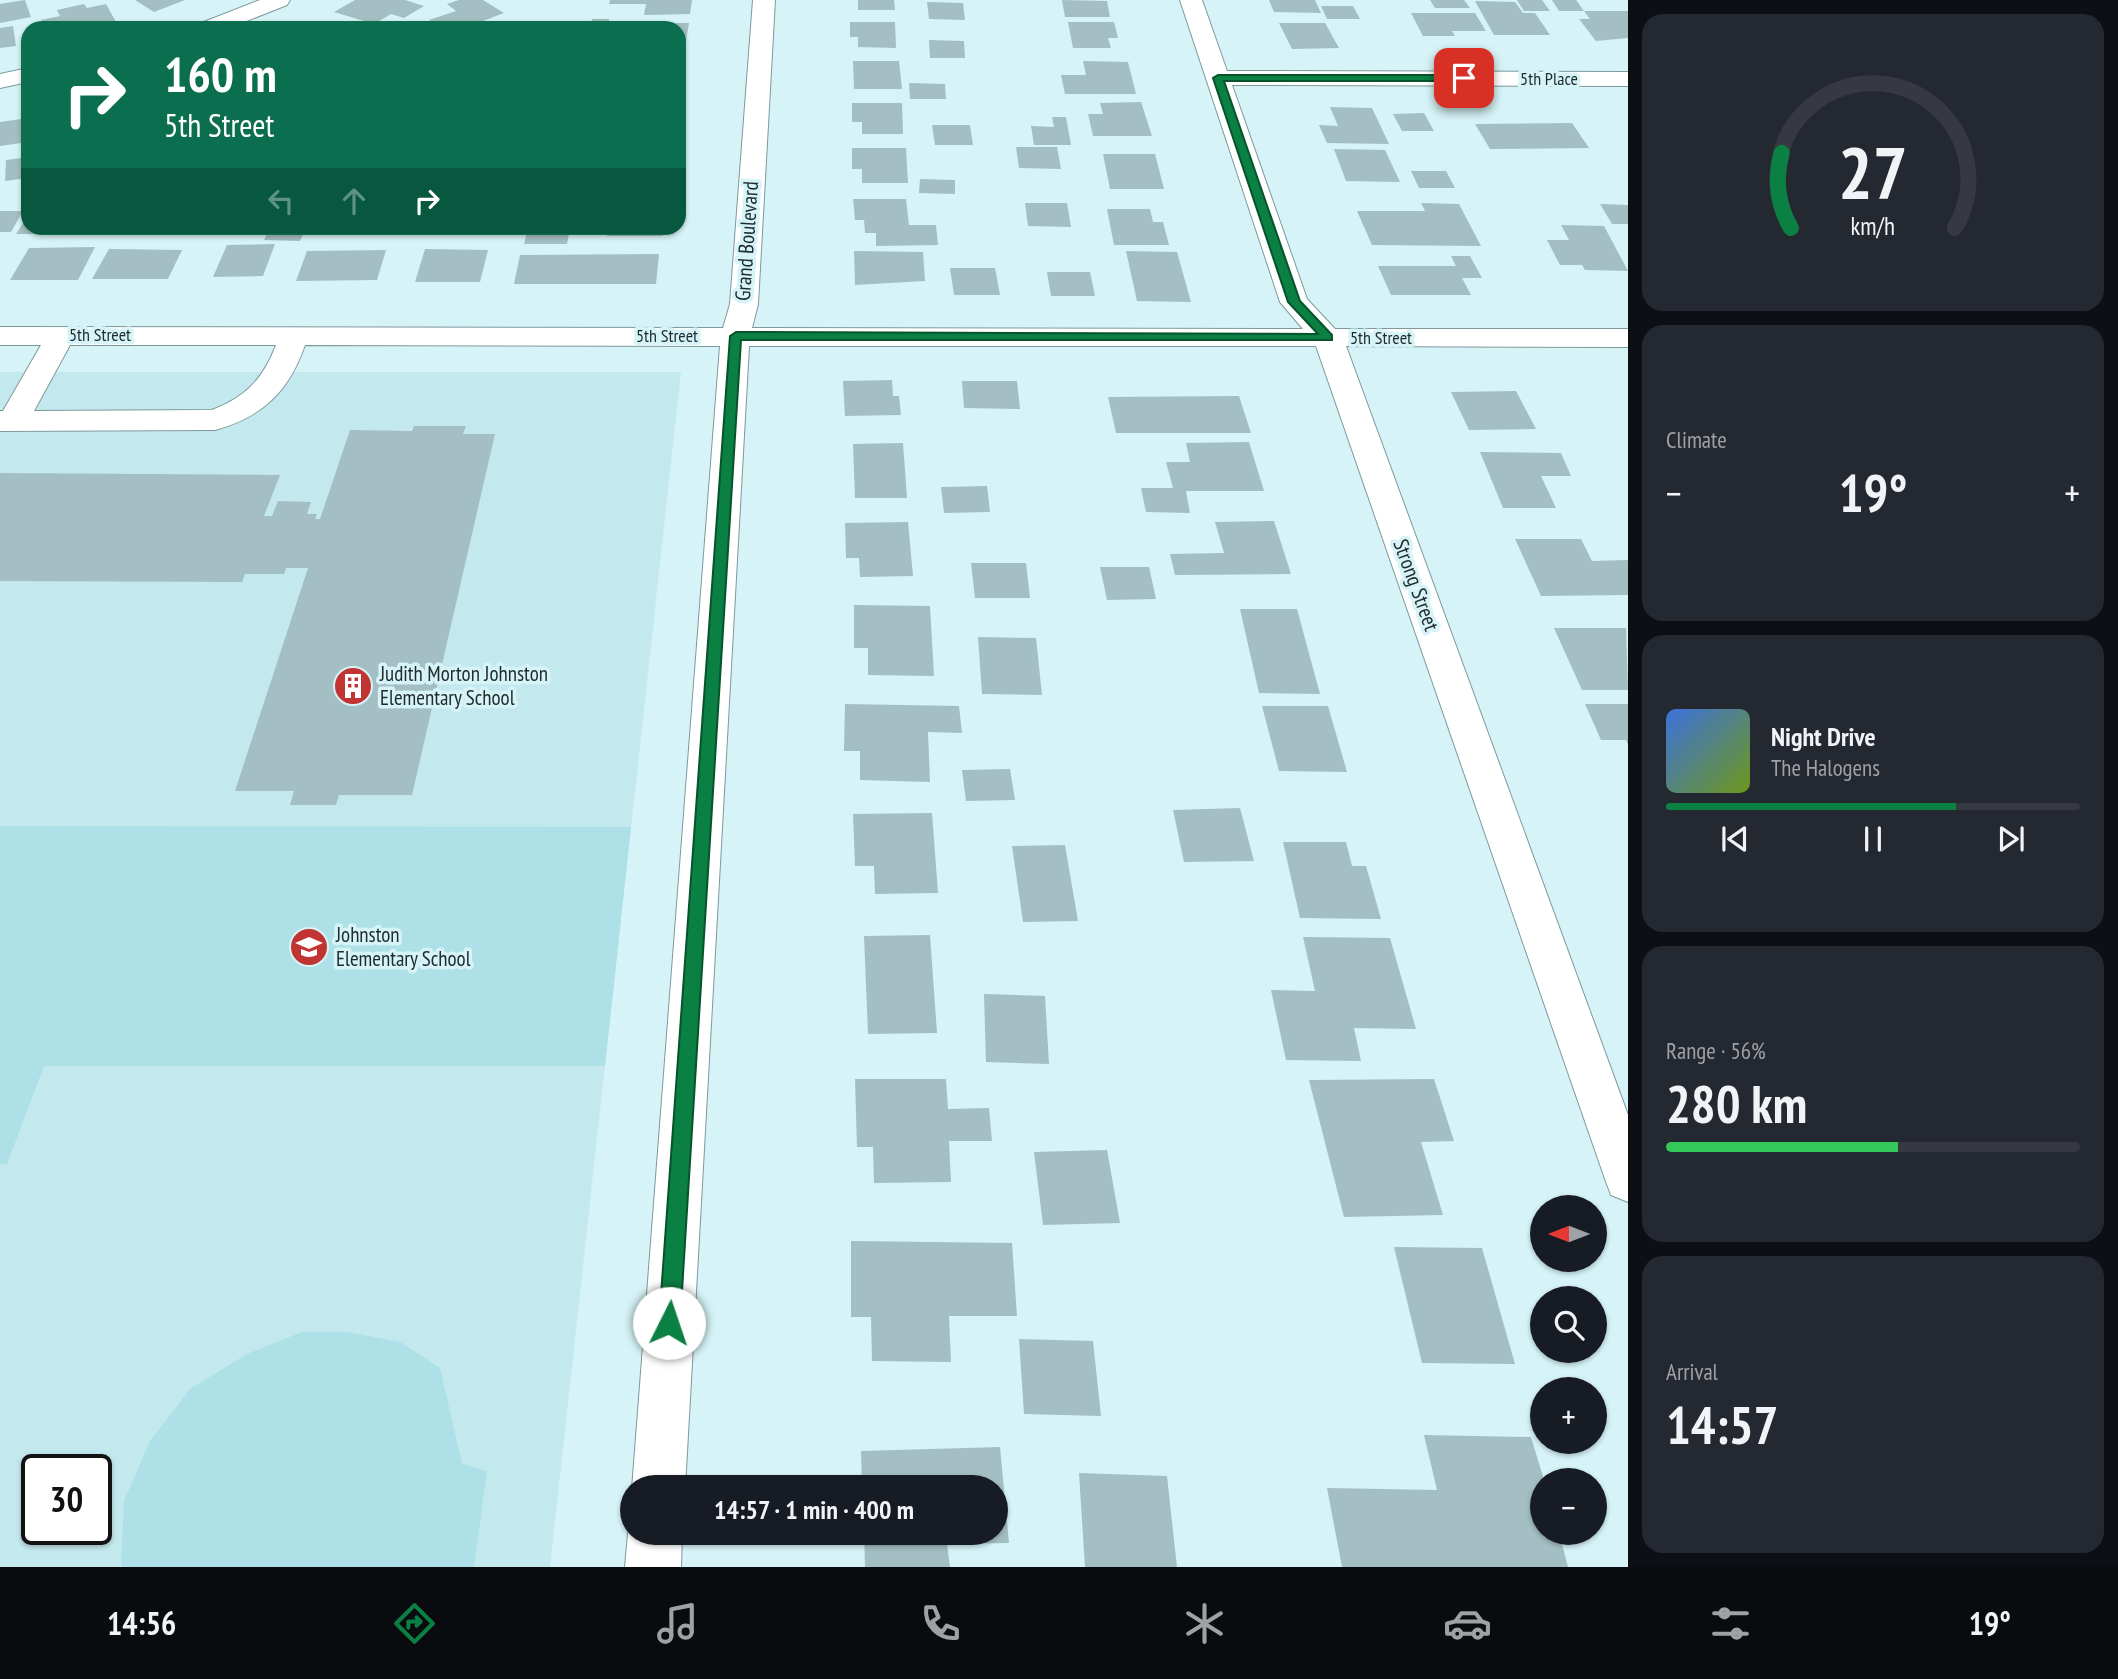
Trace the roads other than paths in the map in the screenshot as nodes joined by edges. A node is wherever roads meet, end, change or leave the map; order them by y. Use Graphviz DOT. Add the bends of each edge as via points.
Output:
graph roads {
  1 [pos="279,0"];
  2 [pos="764,0"];
  3 [pos="1191,0"];
  4 [pos="250,21"];
  5 [pos="21,76"];
  6 [pos="1218,78"];
  7 [pos="1628,79"];
  8 [pos="0,81"];
  9 [pos="0,335"];
  10 [pos="61,335"];
  11 [pos="294,336"];
  12 [pos="736,336"];
  13 [pos="1328,338"];
  14 [pos="1628,338"];
  15 [pos="6,421"];
  16 [pos="1628,1179"];
  17 [pos="660,1475"];
  18 [pos="655,1545"];
  19 [pos="653,1567"];
  1 -- 4 [label="street"];
  2 -- 12 [label="street, Grand Boulevard" via="744,304"];
  3 -- 6 [label="street, Strong Street"];
  5 -- 8 [label="street"];
  6 -- 7 [label="street, 5th Place"];
  6 -- 13 [label="street, Strong Street" via="1294,302"];
  9 -- 10 [label="street, 5th Street"];
  10 -- 11 [label="street, 5th Street"];
  10 -- 15 [label="street"];
  11 -- 12 [label="street, 5th Street"];
  11 -- 15 [label="street" via="269,391 246,408 215,419"];
  12 -- 13 [label="street, 5th Street"];
  12 -- 17 [label="street, Grand Boulevard"];
  13 -- 14 [label="street, 5th Street"];
  13 -- 16 [label="street, Strong Street"];
  18 -- 19 [label="street"];
}
